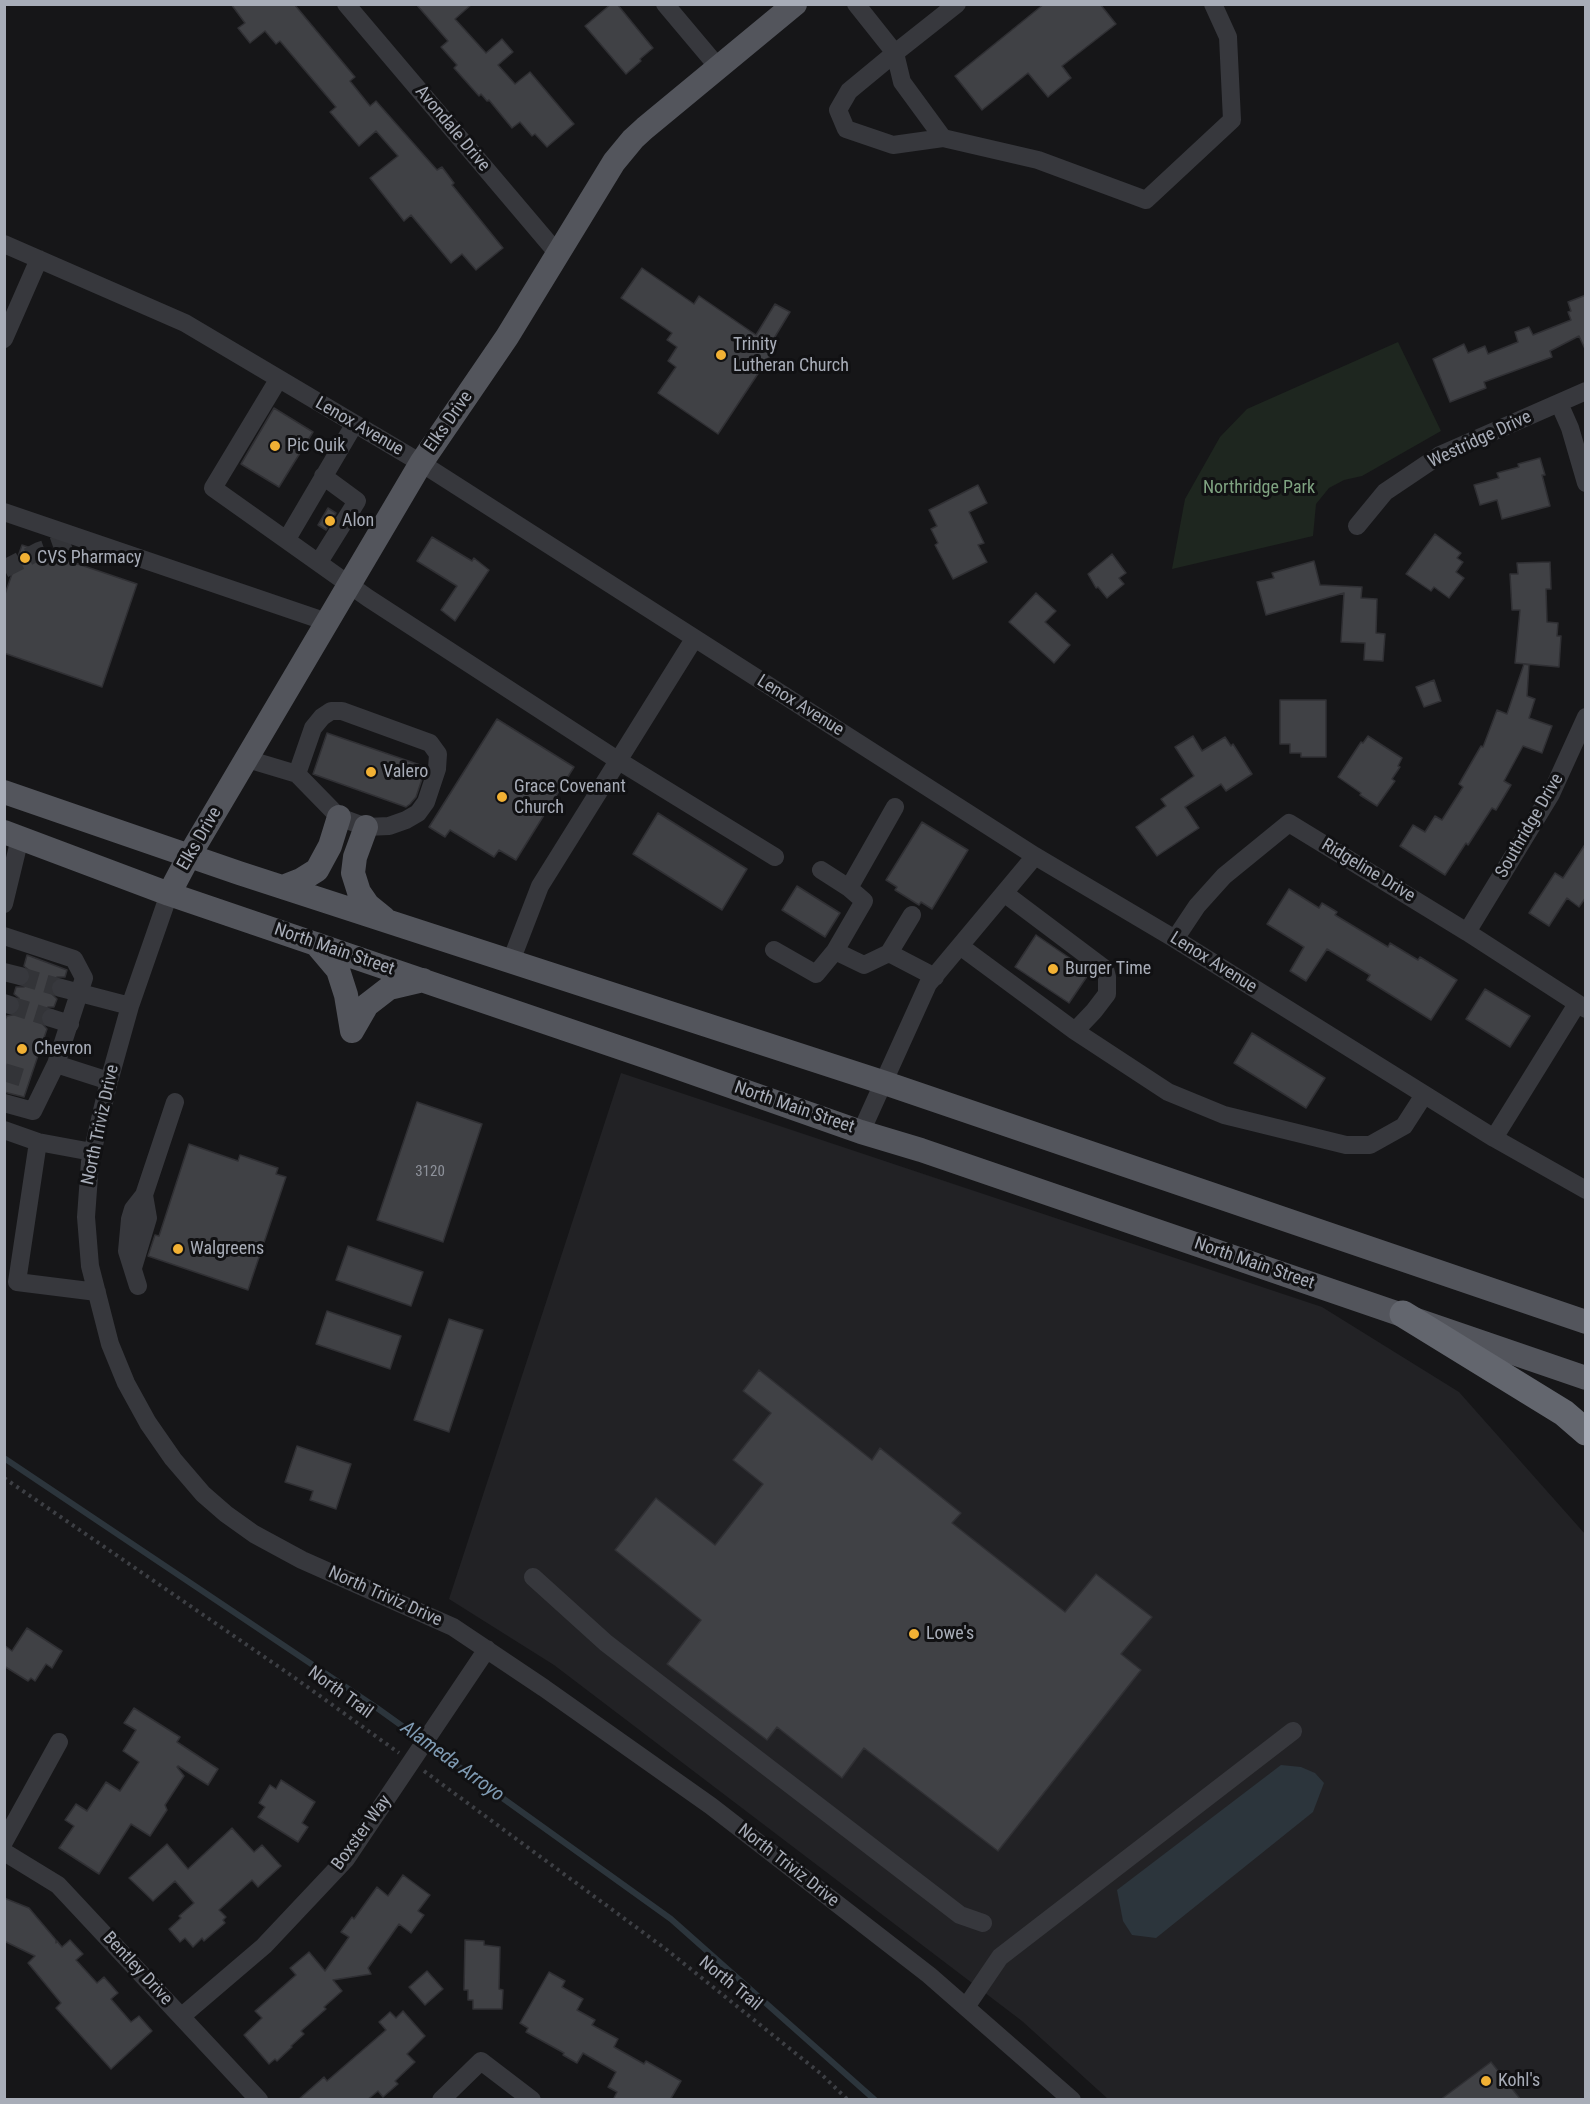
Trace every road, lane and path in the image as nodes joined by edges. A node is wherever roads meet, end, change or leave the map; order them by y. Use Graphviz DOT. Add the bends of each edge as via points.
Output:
graph roads {
  1 [pos="346,4"];
  2 [pos="665,4"];
  3 [pos="795,4"];
  4 [pos="957,4"];
  5 [pos="1213,4"];
  6 [pos="861,6"];
  7 [pos="895,53"];
  8 [pos="718,67"];
  9 [pos="943,138"];
  10 [pos="4,244"];
  11 [pos="558,254"];
  12 [pos="39,259"];
  13 [pos="10,305"];
  14 [pos="4,339"];
  15 [pos="278,380"];
  16 [pos="1586,391"];
  17 [pos="1559,403"];
  18 [pos="354,425"];
  19 [pos="421,463"];
  20 [pos="323,477"];
  21 [pos="1586,483"];
  22 [pos="6,517"];
  23 [pos="1357,526"];
  24 [pos="287,539"];
  25 [pos="319,562"];
  26 [pos="349,585"];
  27 [pos="327,622"];
  28 [pos="694,639"];
  29 [pos="1586,717"];
  30 [pos="246,759"];
  31 [pos="619,761"];
  32 [pos="297,774"];
  33 [pos="4,792"];
  34 [pos="895,807"];
  35 [pos="339,817"];
  36 [pos="366,827"];
  37 [pos="12,835"];
  38 [pos="189,856"];
  39 [pos="1035,856"];
  40 [pos="775,857"];
  41 [pos="821,870"];
  42 [pos="283,886"];
  43 [pos="849,888"];
  44 [pos="1004,893"];
  45 [pos="169,894"];
  46 [pos="4,904"];
  47 [pos="912,915"];
  48 [pos="388,921"];
  49 [pos="1467,932"];
  50 [pos="4,936"];
  51 [pos="1175,939"];
  52 [pos="315,943"];
  53 [pos="960,946"];
  54 [pos="774,950"];
  55 [pos="835,951"];
  56 [pos="889,952"];
  57 [pos="511,961"];
  58 [pos="935,977"];
  59 [pos="423,980"];
  60 [pos="61,988"];
  61 [pos="79,993"];
  62 [pos="130,1006"];
  63 [pos="1581,1007"];
  64 [pos="51,1018"];
  65 [pos="70,1024"];
  66 [pos="1075,1031"];
  67 [pos="56,1064"];
  68 [pos="109,1081"];
  69 [pos="885,1083"];
  70 [pos="1424,1095"];
  71 [pos="175,1102"];
  72 [pos="4,1103"];
  73 [pos="4,1130"];
  74 [pos="861,1132"];
  75 [pos="1494,1138"];
  76 [pos="38,1142"];
  77 [pos="92,1152"];
  78 [pos="1586,1190"];
  79 [pos="11,1279"];
  80 [pos="138,1286"];
  81 [pos="97,1292"];
  82 [pos="1403,1314"];
  83 [pos="1586,1322"];
  84 [pos="1586,1378"];
  85 [pos="1586,1432"];
  86 [pos="4,1478"];
  87 [pos="533,1577"];
  88 [pos="487,1649"];
  89 [pos="1293,1731"];
  90 [pos="59,1742"];
  91 [pos="407,1759"];
  92 [pos="416,1765"];
  93 [pos="4,1842"];
  94 [pos="4,1852"];
  95 [pos="983,1923"];
  96 [pos="966,2007"];
  97 [pos="182,2016"];
  98 [pos="259,2100"];
  99 [pos="441,2100"];
  100 [pos="532,2100"];
  101 [pos="848,2100"];
  102 [pos="1072,2100"];
  1 -- 11 [label="street, Avondale Drive"];
  2 -- 8 [label="street"];
  3 -- 8 [label="main road, Elks Drive"];
  4 -- 7 [label="street"];
  5 -- 9 [label="street" via="1228,37 1232,120 1146,200 1038,160"];
  6 -- 7 [label="street"];
  7 -- 9 [label="street" via="902,82"];
  7 -- 9 [label="street" via="849,91 838,110 846,129 893,145"];
  8 -- 11 [label="main road, Elks Drive" via="633,139 614,162"];
  10 -- 12 [label="street, Lenox Avenue"];
  11 -- 19 [label="main road, Elks Drive" via="507,338"];
  12 -- 13 [label="street"];
  12 -- 15 [label="street, Lenox Avenue" via="185,323"];
  13 -- 14 [label="street"];
  15 -- 18 [label="street, Lenox Avenue"];
  15 -- 24 [label="street" via="213,488"];
  16 -- 17 [label="street, Westridge Drive"];
  17 -- 21 [label="street"];
  17 -- 23 [label="street, Westridge Drive" via="1440,455 1385,492"];
  18 -- 19 [label="street, Lenox Avenue"];
  18 -- 20 [label="street"];
  19 -- 26 [label="main road, Elks Drive"];
  19 -- 28 [label="street, Lenox Avenue"];
  20 -- 24 [label="street"];
  20 -- 25 [label="street" via="357,501"];
  22 -- 27 [label="street"];
  24 -- 25 [label="street"];
  25 -- 26 [label="street"];
  26 -- 27 [label="main road, Elks Drive"];
  26 -- 31 [label="street"];
  27 -- 30 [label="main road, Elks Drive"];
  28 -- 31 [label="street"];
  28 -- 39 [label="street, Lenox Avenue"];
  29 -- 49 [label="street, Southridge Drive" via="1551,794"];
  30 -- 32 [label="street"];
  30 -- 38 [label="main road, Elks Drive"];
  31 -- 40 [label="street"];
  31 -- 57 [label="street" via="540,886"];
  32 -- 35 [label="street"];
  32 -- 36 [label="street" via="313,728 331,711 342,711 430,743 438,754 436,769 426,802 418,813 389,826"];
  33 -- 38 [label="main road"];
  34 -- 43 [label="street"];
  35 -- 36 [label="street"];
  35 -- 42 [label="main road" via="330,846 316,870"];
  36 -- 48 [label="main road" via="354,857 353,873 368,905"];
  37 -- 45 [label="main road, North Main Street"];
  37 -- 46 [label="street"];
  38 -- 42 [label="main road"];
  38 -- 45 [label="main road, Elks Drive"];
  39 -- 44 [label="street"];
  39 -- 51 [label="street, Lenox Avenue"];
  41 -- 43 [label="street"];
  42 -- 48 [label="main road"];
  43 -- 55 [label="street" via="864,901"];
  44 -- 53 [label="street"];
  44 -- 66 [label="street" via="1105,969 1107,994"];
  45 -- 52 [label="main road, North Main Street"];
  45 -- 62 [label="street, North Triviz Drive"];
  47 -- 56 [label="street"];
  48 -- 57 [label="main road"];
  49 -- 51 [label="street, Ridgeline Drive" via="1289,823 1224,876"];
  49 -- 63 [label="street, Ridgeline Drive"];
  50 -- 61 [label="street" via="74,959 84,978"];
  51 -- 70 [label="street, Lenox Avenue"];
  52 -- 59 [label="main road, North Main Street"];
  52 -- 59 [label="main road" via="338,970 352,1031 367,1005 389,988"];
  53 -- 58 [label="street"];
  53 -- 66 [label="street"];
  54 -- 55 [label="street" via="816,974"];
  55 -- 56 [label="street" via="864,965"];
  56 -- 58 [label="street"];
  57 -- 69 [label="main road"];
  58 -- 69 [label="street" via="928,984"];
  59 -- 74 [label="main road, North Main Street"];
  60 -- 61 [label="street"];
  61 -- 62 [label="street"];
  61 -- 65 [label="street"];
  62 -- 68 [label="street, North Triviz Drive"];
  63 -- 75 [label="street"];
  64 -- 65 [label="street"];
  65 -- 67 [label="street"];
  66 -- 70 [label="street" via="1168,1092 1224,1115 1346,1145 1370,1145 1404,1126"];
  67 -- 68 [label="street"];
  67 -- 72 [label="street" via="38,1082 33,1111"];
  68 -- 77 [label="street, North Triviz Drive"];
  69 -- 74 [label="street"];
  69 -- 83 [label="main road"];
  70 -- 75 [label="street, Lenox Avenue"];
  71 -- 80 [label="street" via="128,1230 128,1251"];
  73 -- 76 [label="street"];
  74 -- 82 [label="main road, North Main Street"];
  75 -- 78 [label="street, Lenox Avenue"];
  76 -- 77 [label="street"];
  76 -- 79 [label="street"];
  77 -- 81 [label="street, North Triviz Drive" via="86,1226"];
  79 -- 81 [label="street"];
  81 -- 88 [label="street, North Triviz Drive" via="110,1344 126,1383 173,1460 203,1494 254,1534 302,1560 453,1627"];
  82 -- 84 [label="main road, North Main Street"];
  82 -- 85 [label="highway" via="1564,1413"];
  86 -- 91 [label="path, North Trail"];
  87 -- 95 [label="street" via="606,1643 960,1915"];
  88 -- 96 [label="street, North Triviz Drive" via="711,1806"];
  88 -- 97 [label="street, Boxster Way" via="346,1859 264,1946"];
  89 -- 96 [label="street" via="1000,1957"];
  90 -- 93 [label="street"];
  92 -- 101 [label="path, North Trail" via="667,1950"];
  94 -- 97 [label="street, Bentley Drive" via="58,1885"];
  96 -- 102 [label="street, North Triviz Drive"];
  97 -- 98 [label="street, Bentley Drive"];
  99 -- 100 [label="street" via="481,2061"];
}
